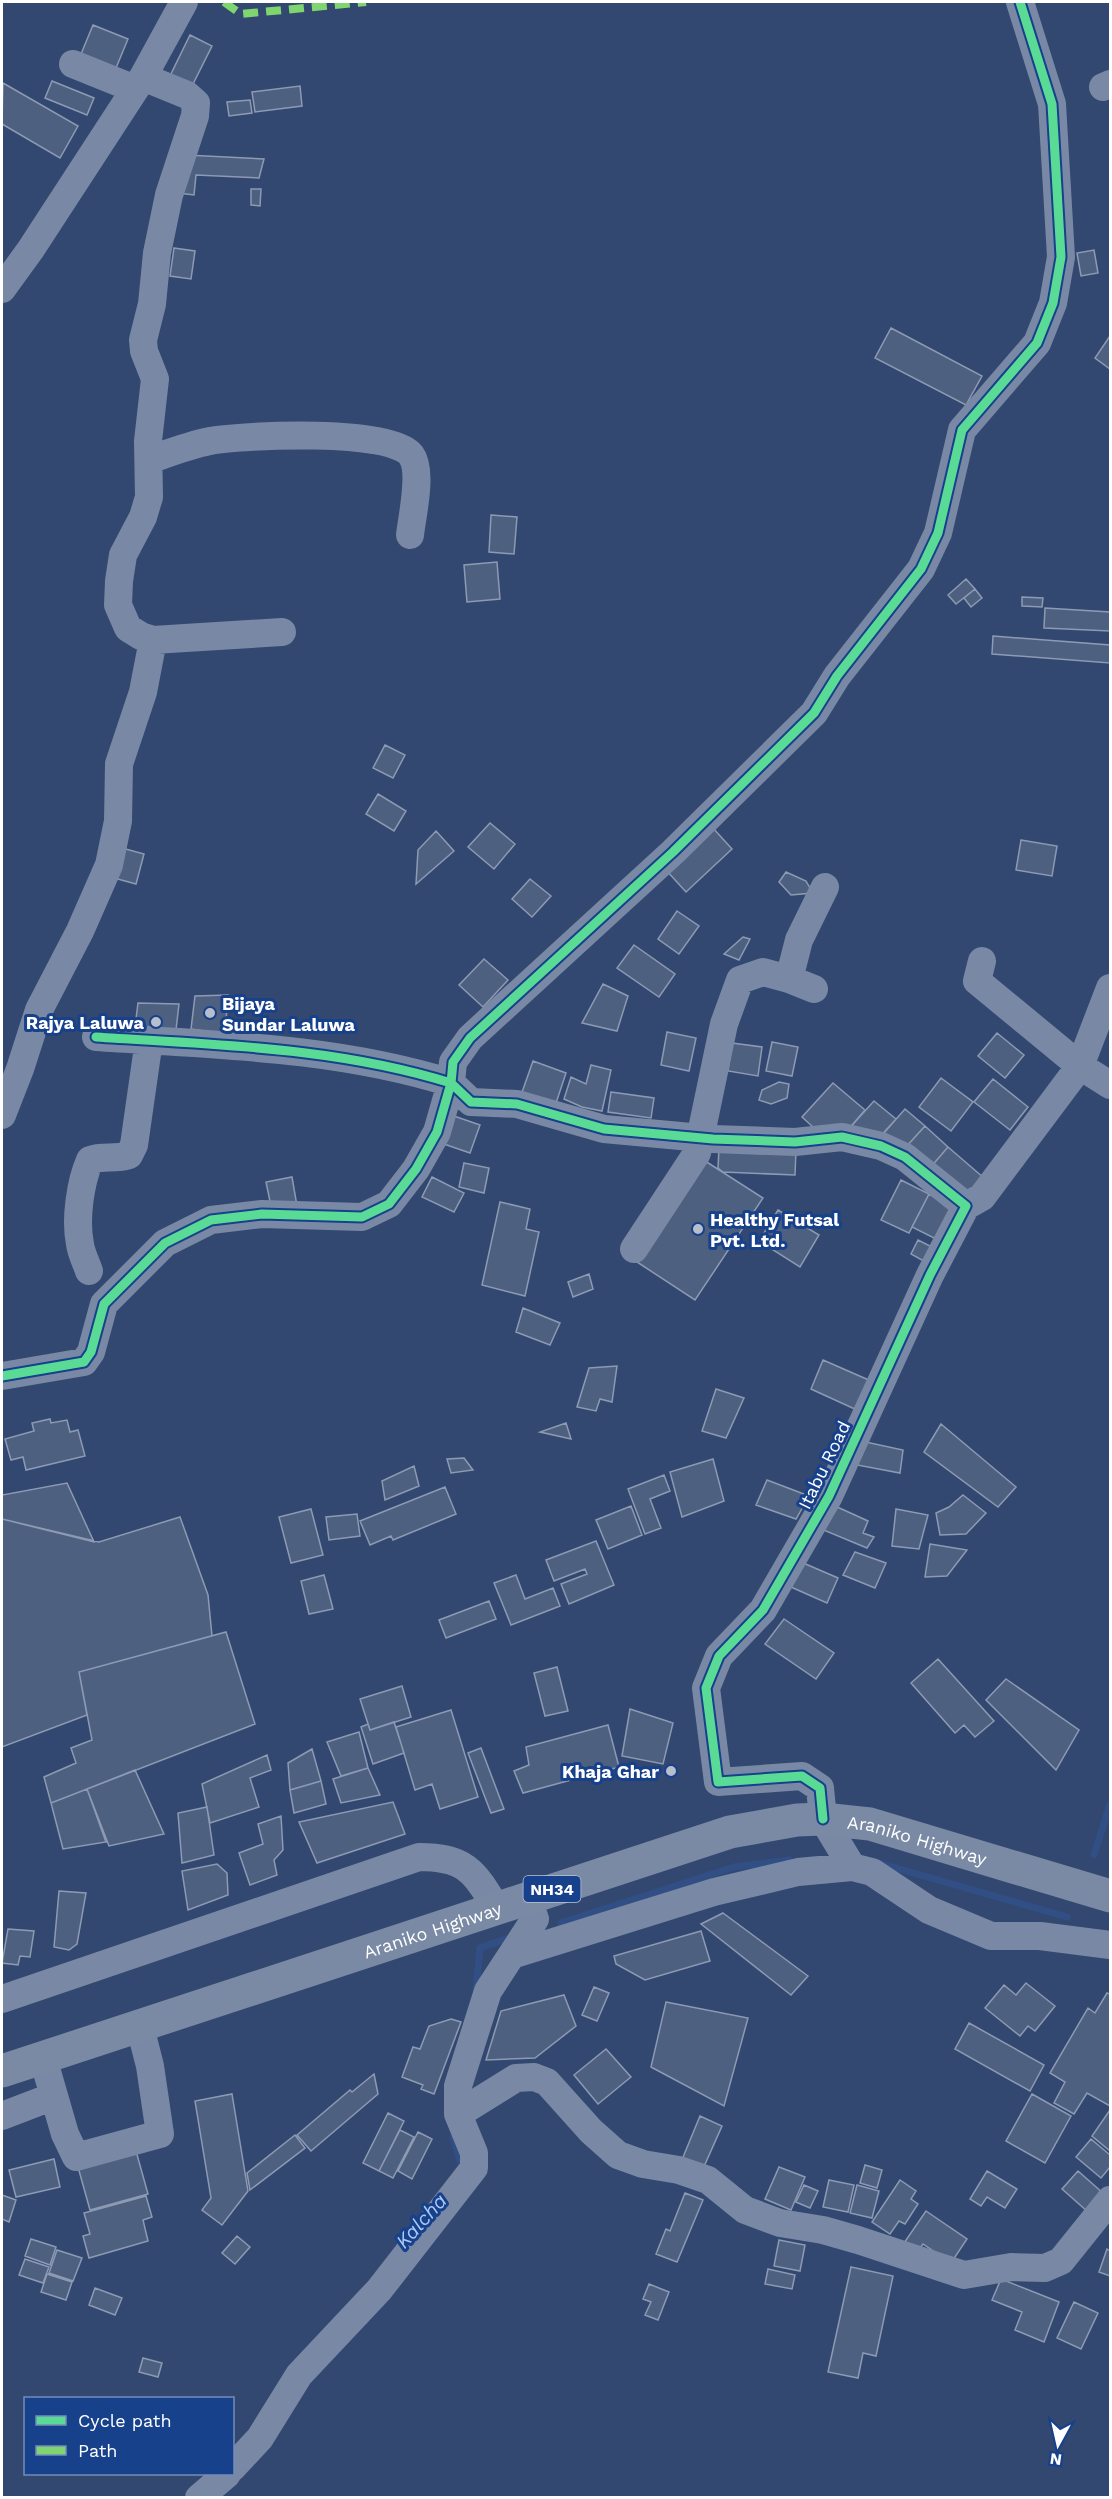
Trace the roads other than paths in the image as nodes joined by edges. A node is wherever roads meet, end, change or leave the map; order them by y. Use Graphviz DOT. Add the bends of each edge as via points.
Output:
graph roads {
  1 [pos="184,2"];
  2 [pos="1020,2"];
  3 [pos="74,64"];
  4 [pos="139,83"];
  5 [pos="2,289"];
  6 [pos="149,460"];
  7 [pos="410,536"];
  8 [pos="282,632"];
  9 [pos="153,640"];
  10 [pos="825,887"];
  11 [pos="982,961"];
  12 [pos="1110,988"];
  13 [pos="96,1037"];
  14 [pos="149,1040"];
  15 [pos="1080,1066"];
  16 [pos="451,1083"];
  17 [pos="1110,1085"];
  18 [pos="2,1115"];
  19 [pos="699,1137"];
  20 [pos="966,1206"];
  21 [pos="634,1249"];
  22 [pos="89,1271"];
  23 [pos="2,1376"];
  24 [pos="823,1819"];
  25 [pos="852,1867"];
  26 [pos="1110,1896"];
  27 [pos="527,1897"];
  28 [pos="496,1908"];
  29 [pos="1110,1945"];
  30 [pos="512,1955"];
  31 [pos="2,1999"];
  32 [pos="140,2027"];
  33 [pos="43,2058"];
  34 [pos="2,2071"];
  35 [pos="54,2096"];
  36 [pos="458,2114"];
  37 [pos="2,2116"];
  38 [pos="1110,2200"];
  39 [pos="234,2466"];
  40 [pos="225,2475"];
  41 [pos="199,2498"];
  1 -- 4 [label="street"];
  2 -- 16 [label="street" via="1052,104 1061,257 1053,303 1037,343 962,430 938,533 921,569 837,676 814,713 673,852 470,1038 453,1062"];
  3 -- 4 [label="street"];
  4 -- 5 [label="street"];
  4 -- 6 [label="street" via="187,95 196,103 162,226 156,281 143,340 155,379"];
  6 -- 7 [label="street" via="182,448 242,437 348,437 398,444 411,454 417,468"];
  6 -- 9 [label="street" via="149,497 123,555 118,605 128,628"];
  8 -- 9 [label="street"];
  9 -- 18 [label="street" via="143,692 119,764 118,820 109,865 39,1010"];
  10 -- 19 [label="street" via="799,940 802,984 763,972 740,980 724,1024"];
  11 -- 15 [label="street" via="977,981"];
  12 -- 15 [label="street"];
  13 -- 14 [label="street"];
  14 -- 16 [label="street" via="320,1053"];
  14 -- 22 [label="street" via="134,1145 129,1155 100,1156 90,1160 85,1170 79,1221 80,1245"];
  15 -- 17 [label="street"];
  15 -- 20 [label="street" via="982,1197"];
  16 -- 19 [label="street" via="471,1102 517,1104 603,1129"];
  16 -- 23 [label="street" via="437,1132 416,1169 389,1204 362,1217 262,1215 211,1220 165,1243 104,1304 91,1352 84,1362"];
  19 -- 20 [label="street" via="795,1143 843,1137 881,1146 906,1157"];
  19 -- 21 [label="street" via="696,1153"];
  20 -- 24 [label="street, Itabu Road" via="930,1275 829,1496 763,1610 719,1656 706,1688 718,1782 802,1776 820,1788"];
  24 -- 25 [label="street"];
  24 -- 26 [label="highway, Araniko Highway / NH34" via="870,1824"];
  24 -- 27 [label="highway, Araniko Highway / NH34" via="730,1832"];
  25 -- 29 [label="street" via="872,1872 929,1910 991,1936 1040,1936"];
  25 -- 30 [label="street" via="798,1872 714,1892"];
  27 -- 28 [label="highway, Araniko Highway / NH34"];
  27 -- 30 [label="street" via="535,1919"];
  28 -- 31 [label="street" via="481,1882 466,1867 444,1857 418,1857"];
  28 -- 32 [label="highway, Araniko Highway / NH34"];
  30 -- 36 [label="street" via="488,1991 458,2086"];
  32 -- 33 [label="highway, Araniko Highway / NH34"];
  32 -- 35 [label="street" via="160,2134 76,2157"];
  33 -- 34 [label="highway, Araniko Highway / NH34"];
  33 -- 35 [label="street"];
  35 -- 37 [label="street"];
  36 -- 38 [label="street" via="516,2078 534,2077 547,2082 618,2155 708,2180 745,2210 780,2223 823,2230 964,2275 1011,2267 1045,2268 1061,2261"];
  36 -- 39 [label="street" via="474,2153 474,2168 468,2179 379,2290 299,2375 260,2438"];
  40 -- 41 [label="street"];
}
